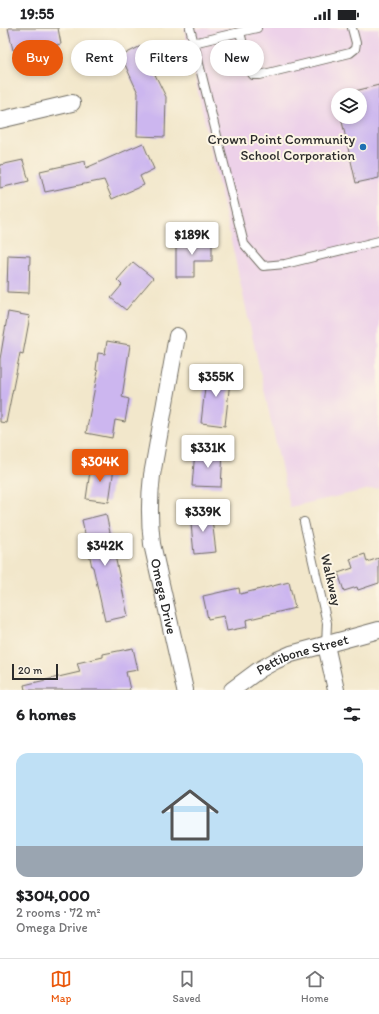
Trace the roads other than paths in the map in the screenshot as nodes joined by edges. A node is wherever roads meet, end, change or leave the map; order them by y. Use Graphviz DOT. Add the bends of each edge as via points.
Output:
graph roads {
  1 [pos="190,28"];
  2 [pos="257,28"];
  3 [pos="352,28"];
  4 [pos="240,32"];
  5 [pos="192,40"];
  6 [pos="202,41"];
  7 [pos="201,76"];
  8 [pos="72,103"];
  9 [pos="0,120"];
  10 [pos="379,241"];
  11 [pos="177,336"];
  12 [pos="304,522"];
  13 [pos="379,630"];
  14 [pos="326,645"];
  15 [pos="185,690"];
  16 [pos="232,690"];
  17 [pos="336,690"];
  1 -- 5 [label="lane"];
  2 -- 4 [label="lane"];
  3 -- 4 [label="lane" via="356,43 355,49 350,53 260,75 253,74 249,69"];
  4 -- 6 [label="lane"];
  7 -- 10 [label="lane" via="244,244 263,266 286,264"];
  8 -- 9 [label="street"];
  11 -- 15 [label="street, Omega Drive" via="152,475 149,521"];
  12 -- 14 [label="lane, Walkway" via="327,623"];
  13 -- 14 [label="street, Pettibone Street"];
  14 -- 16 [label="street, Pettibone Street" via="275,661"];
  14 -- 17 [label="street"];
}
